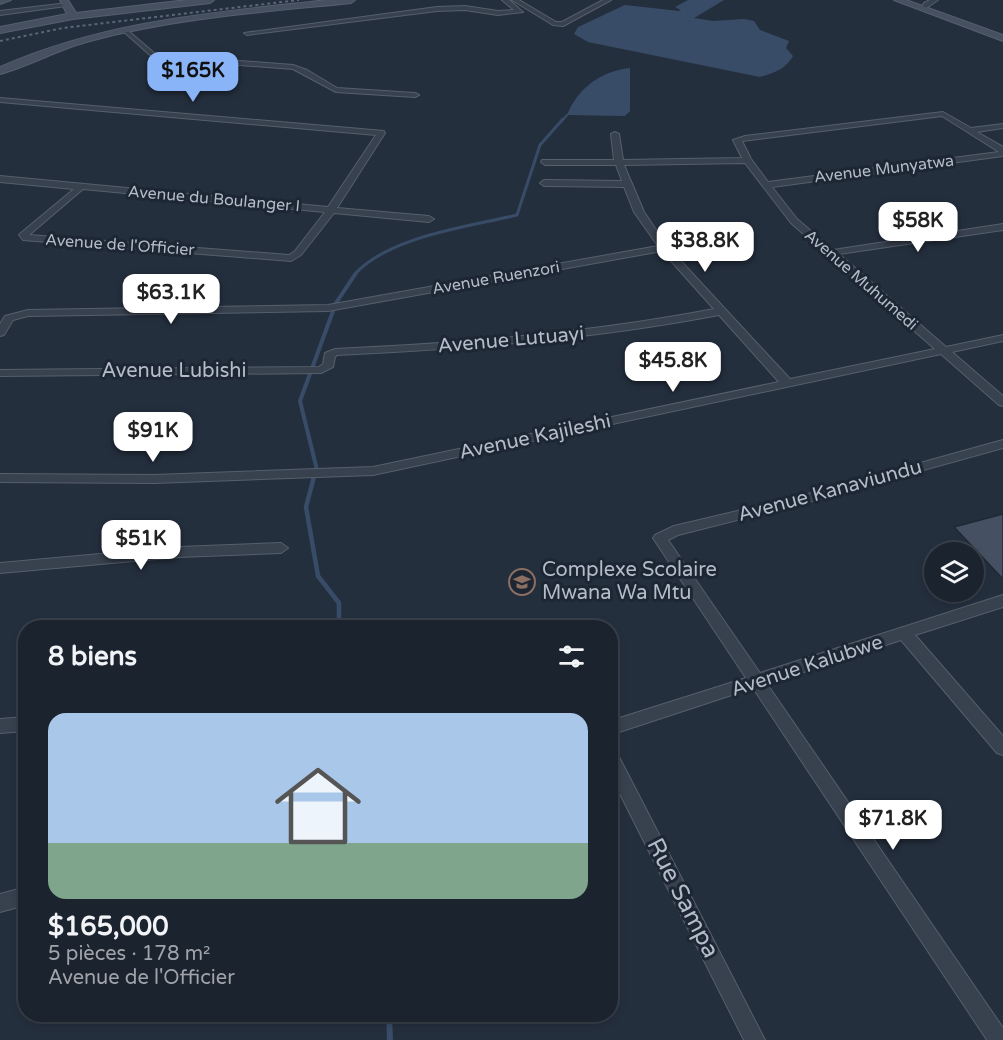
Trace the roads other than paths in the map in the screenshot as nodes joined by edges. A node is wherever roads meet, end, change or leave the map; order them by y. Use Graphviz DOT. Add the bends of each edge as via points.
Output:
graph roads {
  1 [pos="7,0"];
  2 [pos="210,0"];
  3 [pos="351,0"];
  4 [pos="505,0"];
  5 [pos="515,0"];
  6 [pos="608,0"];
  7 [pos="898,0"];
  8 [pos="935,0"];
  9 [pos="0,1"];
  10 [pos="65,2"];
  11 [pos="923,9"];
  12 [pos="0,13"];
  13 [pos="73,16"];
  14 [pos="0,30"];
  15 [pos="125,30"];
  16 [pos="247,33"];
  17 [pos="1003,38"];
  18 [pos="0,71"];
  19 [pos="415,95"];
  20 [pos="0,100"];
  21 [pos="1003,126"];
  22 [pos="972,130"];
  23 [pos="615,134"];
  24 [pos="737,142"];
  25 [pos="1003,152"];
  26 [pos="747,160"];
  27 [pos="545,162"];
  28 [pos="619,163"];
  29 [pos="0,180"];
  30 [pos="544,183"];
  31 [pos="628,184"];
  32 [pos="765,185"];
  33 [pos="81,187"];
  34 [pos="331,210"];
  35 [pos="429,219"];
  36 [pos="1003,226"];
  37 [pos="664,248"];
  38 [pos="829,253"];
  39 [pos="722,311"];
  40 [pos="0,333"];
  41 [pos="1003,338"];
  42 [pos="943,350"];
  43 [pos="335,352"];
  44 [pos="0,373"];
  45 [pos="787,383"];
  46 [pos="1003,402"];
  47 [pos="1003,444"];
  48 [pos="0,478"];
  49 [pos="281,548"];
  50 [pos="0,568"];
  51 [pos="1003,601"];
  52 [pos="905,634"];
  53 [pos="757,682"];
  54 [pos="18,725"];
  55 [pos="618,725"];
  56 [pos="0,726"];
  57 [pos="1003,748"];
  58 [pos="618,772"];
  59 [pos="18,898"];
  60 [pos="0,903"];
  61 [pos="755,1040"];
  62 [pos="999,1040"];
  1 -- 9 [label="main road"];
  2 -- 13 [label="main road"];
  3 -- 15 [label="main road"];
  4 -- 16 [label="street" via="520,12 436,9"];
  5 -- 6 [label="street" via="555,24 563,24"];
  7 -- 11 [label="main road"];
  8 -- 11 [label="street"];
  10 -- 12 [label="street"];
  10 -- 13 [label="main road"];
  11 -- 17 [label="main road"];
  13 -- 14 [label="main road"];
  15 -- 18 [label="main road" via="55,48"];
  15 -- 19 [label="street" via="160,57 301,68 336,90"];
  20 -- 34 [label="street, Avenue de l'Officier" via="380,133"];
  21 -- 22 [label="street"];
  22 -- 24 [label="street, Avenue Munyatwa" via="943,114 744,138"];
  22 -- 25 [label="street, Avenue Munyatwa"];
  23 -- 28 [label="street"];
  24 -- 26 [label="street, Avenue Muhumedi"];
  25 -- 32 [label="street, Avenue Munyatwa"];
  26 -- 28 [label="street"];
  26 -- 32 [label="street, Avenue Muhumedi"];
  27 -- 28 [label="street"];
  28 -- 31 [label="street"];
  29 -- 33 [label="street, Avenue du Boulanger I"];
  30 -- 31 [label="street"];
  31 -- 37 [label="street" via="639,212"];
  32 -- 38 [label="street, Avenue Muhumedi" via="794,221"];
  33 -- 34 [label="street, Avenue du Boulanger I"];
  33 -- 34 [label="street, Avenue de l'Officier" via="24,235 31,239 282,259 295,256"];
  34 -- 35 [label="street, Avenue du Boulanger I"];
  36 -- 38 [label="street"];
  37 -- 39 [label="street"];
  37 -- 40 [label="street, Avenue Ruenzori" via="328,308 38,313 16,315 6,321"];
  38 -- 42 [label="street, Avenue Muhumedi"];
  39 -- 43 [label="street, Avenue Lutuayi" via="533,341"];
  39 -- 45 [label="street"];
  41 -- 42 [label="street, Avenue Kajileshi"];
  42 -- 45 [label="street, Avenue Kajileshi"];
  42 -- 46 [label="street, Avenue Muhumedi"];
  43 -- 44 [label="street, Avenue Lubishi" via="329,355 329,365 321,370"];
  45 -- 48 [label="street, Avenue Kajileshi" via="373,471 154,479"];
  47 -- 53 [label="street, Avenue Kanaviundu" via="662,536 661,541"];
  49 -- 50 [label="street" via="179,552"];
  51 -- 52 [label="street, Avenue Kalubwe"];
  52 -- 53 [label="street, Avenue Kalubwe"];
  52 -- 57 [label="street"];
  53 -- 55 [label="street, Avenue Kalubwe"];
  53 -- 62 [label="street"];
  54 -- 56 [label="street"];
  58 -- 61 [label="street, Rue Sampa"];
  59 -- 60 [label="street"];
}
